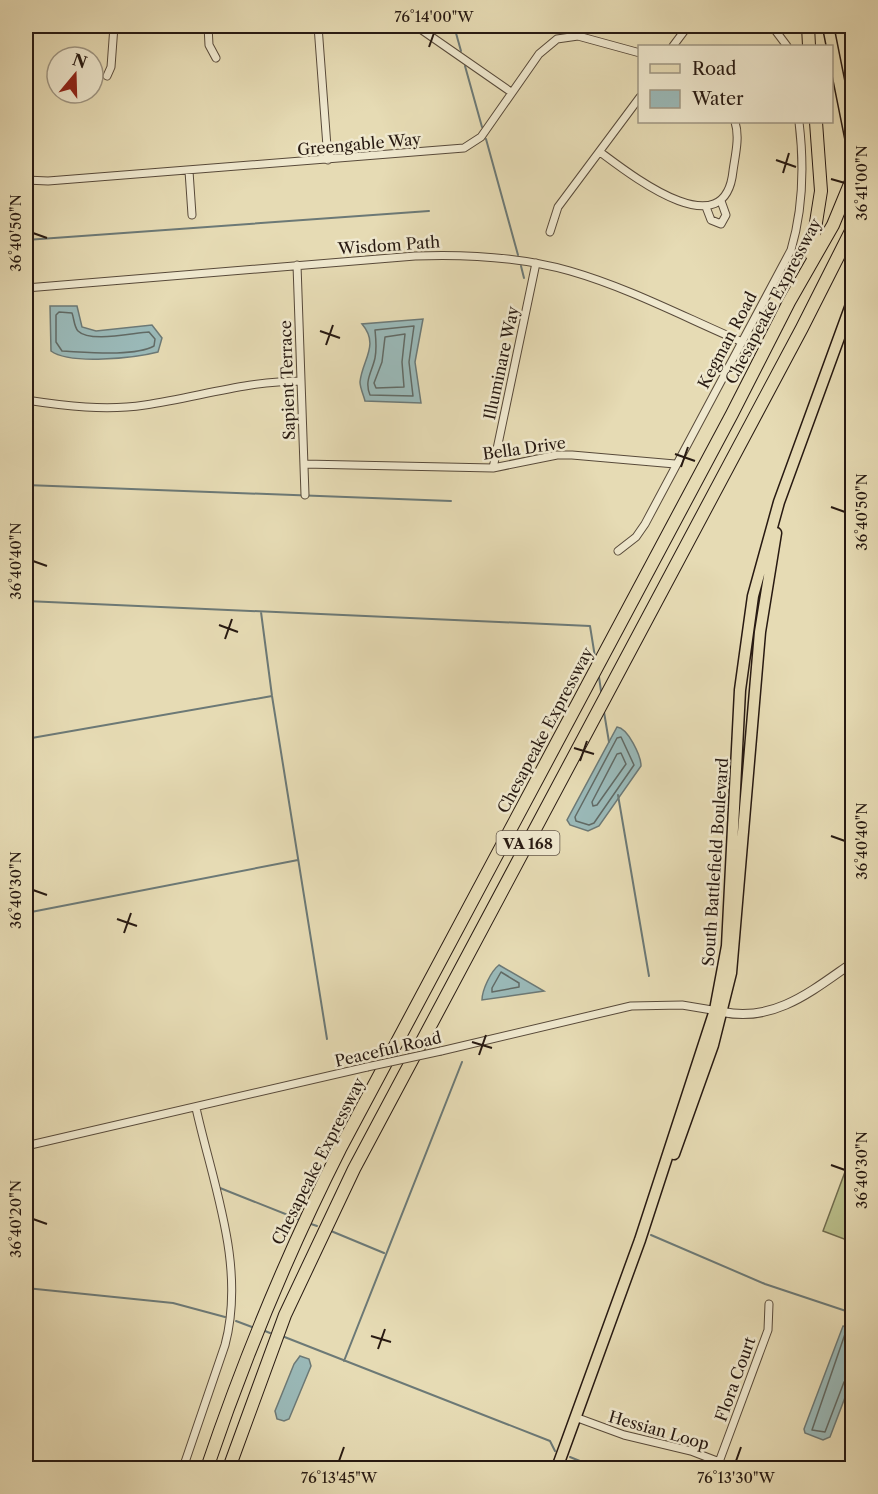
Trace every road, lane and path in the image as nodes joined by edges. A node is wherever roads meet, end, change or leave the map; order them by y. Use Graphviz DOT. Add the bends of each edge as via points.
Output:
graph roads {
  1 [pos="114,26"];
  2 [pos="208,26"];
  3 [pos="318,26"];
  4 [pos="416,26"];
  5 [pos="688,26"];
  6 [pos="772,26"];
  7 [pos="808,26"];
  8 [pos="828,26"];
  9 [pos="674,45"];
  10 [pos="786,45"];
  11 [pos="809,45"];
  12 [pos="832,45"];
  13 [pos="833,51"];
  14 [pos="638,53"];
  15 [pos="216,58"];
  16 [pos="107,76"];
  17 [pos="511,92"];
  18 [pos="638,98"];
  19 [pos="735,123"];
  20 [pos="799,123"];
  21 [pos="816,123"];
  22 [pos="852,146"];
  23 [pos="600,152"];
  24 [pos="328,160"];
  25 [pos="189,171"];
  26 [pos="852,178"];
  27 [pos="26,180"];
  28 [pos="721,201"];
  29 [pos="706,207"];
  30 [pos="192,215"];
  31 [pos="852,229"];
  32 [pos="550,232"];
  33 [pos="536,263"];
  34 [pos="297,265"];
  35 [pos="26,288"];
  36 [pos="789,302"];
  37 [pos="852,302"];
  38 [pos="740,341"];
  39 [pos="300,381"];
  40 [pos="26,400"];
  41 [pos="304,464"];
  42 [pos="675,464"];
  43 [pos="493,468"];
  44 [pos="789,479"];
  45 [pos="305,495"];
  46 [pos="852,549"];
  47 [pos="618,551"];
  48 [pos="852,581"];
  49 [pos="852,963"];
  50 [pos="719,1011"];
  51 [pos="196,1108"];
  52 [pos="26,1146"];
  53 [pos="769,1304"];
  54 [pos="575,1417"];
  55 [pos="719,1462"];
  56 [pos="183,1468"];
  57 [pos="207,1468"];
  58 [pos="229,1468"];
  59 [pos="557,1468"];
  60 [pos="735,1468"];
  1 -- 16 [label="street"];
  2 -- 15 [label="street" via="208,45"];
  3 -- 24 [label="street"];
  4 -- 17 [label="street"];
  5 -- 9 [label="street"];
  6 -- 10 [label="street"];
  7 -- 11 [label="highway"];
  8 -- 12 [label="main road"];
  13 -- 22 [label="main road"];
  14 -- 17 [label="street, Greengable Way" via="578,36 563,36 547,45"];
  17 -- 24 [label="street, Greengable Way" via="481,137 470,146"];
  18 -- 23 [label="street"];
  19 -- 28 [label="street" via="732,185"];
  20 -- 38 [label="street, Kegman Road" via="802,167 797,230 791,250"];
  21 -- 36 [label="highway" via="821,192 818,221 809,258"];
  23 -- 29 [label="street" via="644,183"];
  23 -- 32 [label="street" via="558,207"];
  24 -- 25 [label="street, Greengable Way"];
  25 -- 27 [label="street, Greengable Way"];
  25 -- 30 [label="street"];
  26 -- 36 [label="highway, Chesapeake Expressway / VA 168" via="833,225"];
  28 -- 29 [label="street"];
  28 -- 29 [label="street" via="726,215 721,224 711,220"];
  31 -- 58 [label="highway, VA 168" via="354,1169 285,1315"];
  33 -- 34 [label="street, Wisdom Path" via="447,255"];
  33 -- 38 [label="street, Wisdom Path" via="595,279"];
  33 -- 43 [label="street, Illuminare Way"];
  34 -- 35 [label="street, Wisdom Path"];
  34 -- 39 [label="street, Sapient Terrace"];
  36 -- 57 [label="highway, Chesapeake Expressway / VA 168" via="321,1188 240,1372"];
  37 -- 44 [label="main road, South Battlefield Boulevard"];
  38 -- 42 [label="street, Kegman Road"];
  39 -- 40 [label="street" via="251,383 144,405 97,407"];
  39 -- 41 [label="street, Sapient Terrace"];
  41 -- 43 [label="street, Bella Drive"];
  41 -- 45 [label="street, Sapient Terrace"];
  42 -- 43 [label="street, Bella Drive" via="558,455"];
  42 -- 47 [label="street, Kegman Road" via="636,537"];
  44 -- 50 [label="main road, South Battlefield Boulevard" via="773,546 762,621 734,948"];
  44 -- 50 [label="main road, South Battlefield Boulevard" via="760,563 746,630 727,946"];
  46 -- 48 [label="street"];
  49 -- 50 [label="street" via="784,1007 758,1015"];
  50 -- 51 [label="street, Peaceful Road, bridge" via="682,1005 631,1006"];
  50 -- 54 [label="main road, South Battlefield Boulevard" via="701,1084"];
  51 -- 52 [label="street, Peaceful Road"];
  51 -- 56 [label="street" via="232,1264 233,1294 228,1334"];
  53 -- 55 [label="street, Flora Court" via="768,1330"];
  54 -- 55 [label="street, Hessian Loop" via="624,1436 691,1450"];
  54 -- 59 [label="main road, South Battlefield Boulevard"];
  55 -- 60 [label="street, Hessian Loop"];
}
